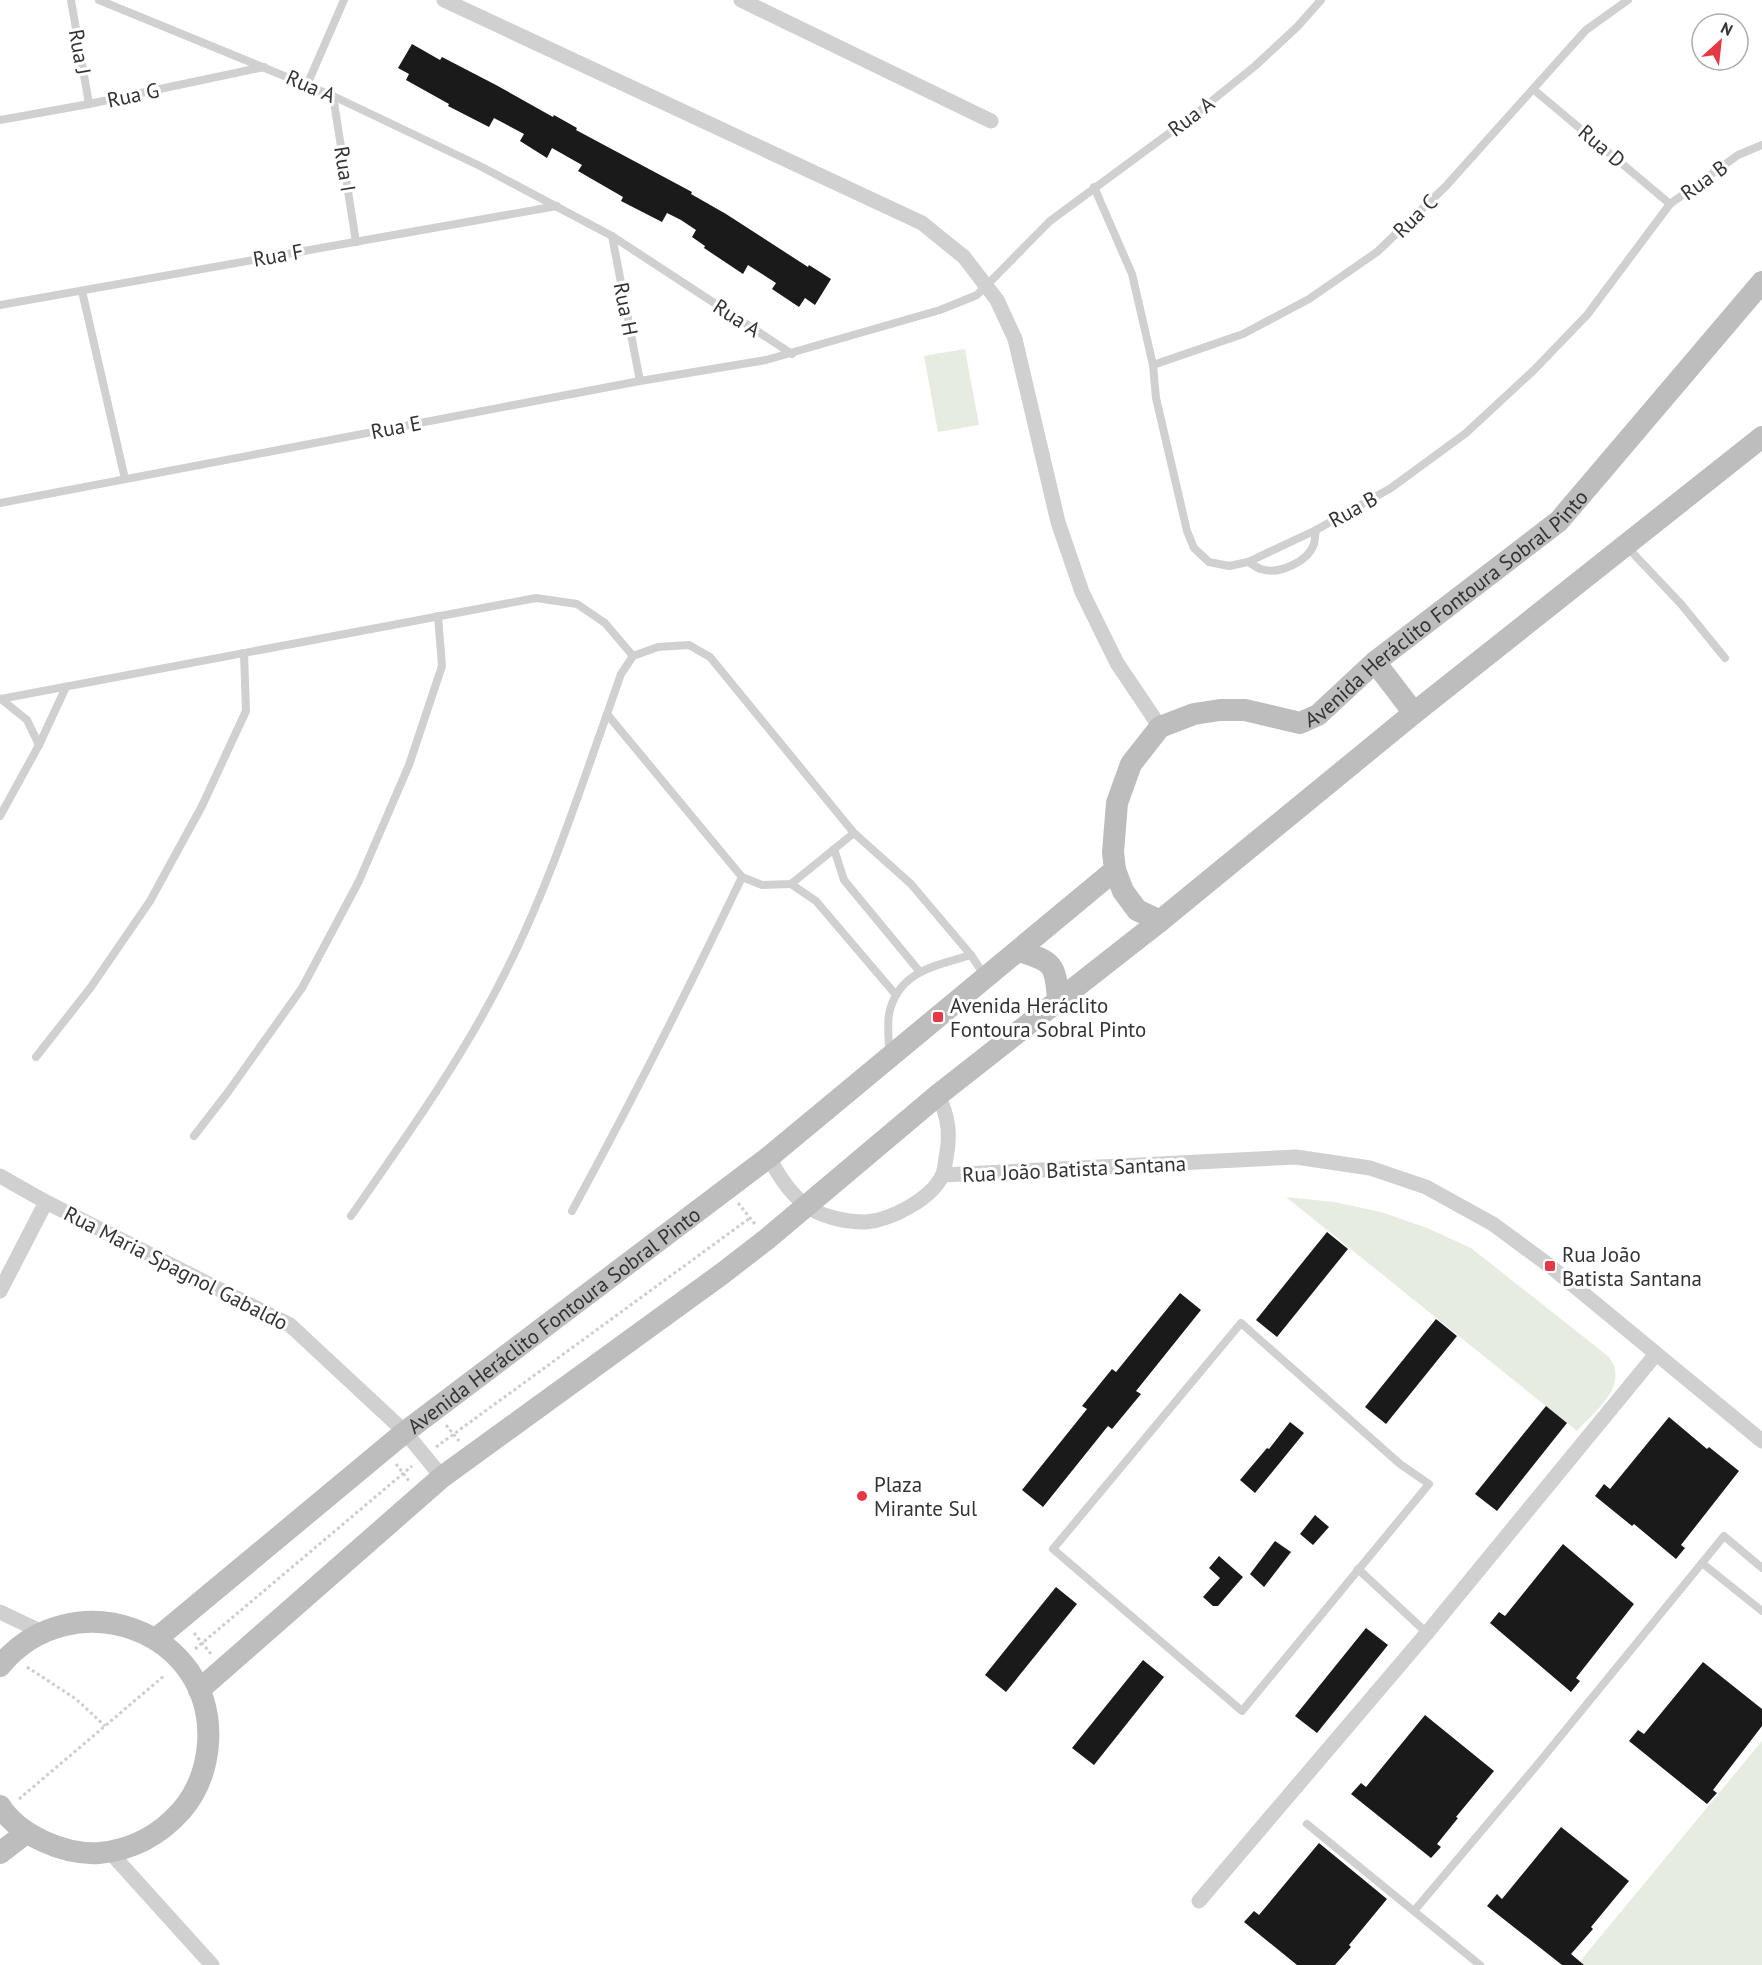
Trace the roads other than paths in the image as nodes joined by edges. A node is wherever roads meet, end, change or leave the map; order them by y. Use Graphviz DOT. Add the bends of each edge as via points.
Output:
graph roads {
  1 [pos="70,0"];
  2 [pos="99,0"];
  3 [pos="344,0"];
  4 [pos="444,0"];
  5 [pos="741,0"];
  6 [pos="1322,0"];
  7 [pos="1628,0"];
  8 [pos="762,4"];
  9 [pos="266,67"];
  10 [pos="308,85"];
  11 [pos="1533,89"];
  12 [pos="333,96"];
  13 [pos="89,104"];
  14 [pos="0,120"];
  15 [pos="991,121"];
  16 [pos="1762,145"];
  17 [pos="1094,187"];
  18 [pos="1670,204"];
  19 [pos="557,206"];
  20 [pos="612,237"];
  21 [pos="356,242"];
  22 [pos="1762,282"];
  23 [pos="82,291"];
  24 [pos="0,305"];
  25 [pos="792,354"];
  26 [pos="1153,364"];
  27 [pos="640,381"];
  28 [pos="1762,436"];
  29 [pos="125,479"];
  30 [pos="0,503"];
  31 [pos="1316,530"];
  32 [pos="1626,546"];
  33 [pos="1248,562"];
  34 [pos="438,616"];
  35 [pos="244,653"];
  36 [pos="633,656"];
  37 [pos="1725,658"];
  38 [pos="1375,662"];
  39 [pos="66,687"];
  40 [pos="0,699"];
  41 [pos="607,714"];
  42 [pos="1413,714"];
  43 [pos="1160,727"];
  44 [pos="39,745"];
  45 [pos="0,816"];
  46 [pos="854,833"];
  47 [pos="834,849"];
  48 [pos="1115,870"];
  49 [pos="741,877"];
  50 [pos="791,884"];
  51 [pos="1160,921"];
  52 [pos="1018,951"];
  53 [pos="971,956"];
  54 [pos="920,972"];
  55 [pos="986,977"];
  56 [pos="896,995"];
  57 [pos="1058,1001"];
  58 [pos="36,1057"];
  59 [pos="889,1057"];
  60 [pos="938,1095"];
  61 [pos="194,1136"];
  62 [pos="769,1157"];
  63 [pos="943,1175"];
  64 [pos="0,1176"];
  65 [pos="46,1202"];
  66 [pos="806,1206"];
  67 [pos="572,1210"];
  68 [pos="351,1216"];
  69 [pos="0,1291"];
  70 [pos="1656,1354"];
  71 [pos="405,1432"];
  72 [pos="1762,1441"];
  73 [pos="442,1477"];
  74 [pos="1702,1563"];
  75 [pos="1358,1569"];
  76 [pos="1762,1569"];
  77 [pos="1762,1611"];
  78 [pos="0,1612"];
  79 [pos="42,1632"];
  80 [pos="1427,1634"];
  81 [pos="156,1639"];
  82 [pos="4,1661"];
  83 [pos="199,1690"];
  84 [pos="2,1809"];
  85 [pos="1307,1824"];
  86 [pos="26,1833"];
  87 [pos="109,1851"];
  88 [pos="0,1854"];
  89 [pos="1198,1901"];
  90 [pos="1413,1911"];
  91 [pos="212,1965"];
  92 [pos="1480,1965"];
  1 -- 13 [label="lane, Rua J"];
  2 -- 9 [label="lane, Rua A"];
  3 -- 10 [label="lane"];
  4 -- 43 [label="street, bridge" via="922,223 964,257 997,300 1015,339 1058,522 1082,592 1117,663"];
  5 -- 8 [label="street"];
  6 -- 17 [label="lane, Rua A" via="1255,66"];
  7 -- 11 [label="lane, Rua C" via="1586,30"];
  8 -- 15 [label="street"];
  9 -- 10 [label="lane, Rua A"];
  9 -- 13 [label="lane, Rua G"];
  10 -- 12 [label="lane, Rua A"];
  11 -- 18 [label="lane, Rua D"];
  11 -- 26 [label="lane, Rua C" via="1446,186 1377,252 1309,299 1243,334"];
  12 -- 19 [label="lane, Rua A"];
  12 -- 21 [label="lane, Rua I"];
  13 -- 14 [label="lane, Rua G"];
  16 -- 18 [label="lane, Rua B" via="1738,155"];
  17 -- 25 [label="lane, Rua A" via="1050,221 977,295 940,310"];
  17 -- 26 [label="lane, Rua B" via="1132,274"];
  18 -- 31 [label="lane, Rua B" via="1587,315 1466,433 1391,488"];
  19 -- 20 [label="lane, Rua A"];
  19 -- 21 [label="lane, Rua F"];
  20 -- 25 [label="lane, Rua A"];
  20 -- 27 [label="lane, Rua H"];
  21 -- 23 [label="lane, Rua F"];
  22 -- 38 [label="street, Avenida Heráclito Fontoura Sobral Pinto" via="1559,521"];
  23 -- 24 [label="lane, Rua F"];
  23 -- 29 [label="lane"];
  25 -- 27 [label="lane, Rua E"];
  26 -- 33 [label="lane, Rua B" via="1156,398 1194,548 1209,562 1229,566"];
  27 -- 29 [label="lane, Rua E"];
  28 -- 32 [label="street"];
  29 -- 30 [label="lane, Rua E"];
  31 -- 33 [label="lane, Rua B"];
  31 -- 33 [label="lane" via="1313,546 1291,566 1262,570"];
  32 -- 37 [label="lane"];
  32 -- 42 [label="street"];
  34 -- 35 [label="lane"];
  34 -- 36 [label="lane" via="536,598 577,604 605,623"];
  34 -- 61 [label="lane" via="442,666 410,765 359,881 302,988"];
  35 -- 39 [label="lane"];
  35 -- 58 [label="lane" via="246,711 202,806 150,901 91,987"];
  36 -- 41 [label="lane" via="621,674"];
  36 -- 46 [label="lane" via="658,647 689,645 710,657"];
  38 -- 42 [label="street"];
  38 -- 43 [label="street, Avenida Heráclito Fontoura Sobral Pinto" via="1318,715 1300,723 1245,710 1220,710 1194,714"];
  39 -- 40 [label="lane"];
  39 -- 44 [label="lane"];
  40 -- 44 [label="lane" via="27,720"];
  41 -- 49 [label="lane"];
  41 -- 68 [label="lane" via="549,879 505,973 461,1055"];
  42 -- 51 [label="street"];
  43 -- 48 [label="street" via="1131,764 1117,804"];
  44 -- 45 [label="lane"];
  46 -- 47 [label="lane"];
  46 -- 53 [label="lane" via="911,884"];
  47 -- 50 [label="lane"];
  47 -- 54 [label="lane" via="844,880"];
  48 -- 51 [label="street" via="1123,891 1137,910"];
  48 -- 52 [label="street, Avenida Heráclito Fontoura Sobral Pinto"];
  49 -- 50 [label="lane" via="762,885"];
  49 -- 67 [label="lane" via="667,1032"];
  50 -- 56 [label="lane" via="816,901"];
  51 -- 57 [label="street"];
  52 -- 55 [label="street, Avenida Heráclito Fontoura Sobral Pinto"];
  52 -- 57 [label="street" via="1044,960 1053,968"];
  53 -- 54 [label="lane"];
  53 -- 55 [label="lane"];
  54 -- 56 [label="lane" via="906,980"];
  55 -- 59 [label="street, Avenida Heráclito Fontoura Sobral Pinto"];
  56 -- 59 [label="lane" via="889,1015"];
  57 -- 60 [label="street"];
  59 -- 62 [label="street, Avenida Heráclito Fontoura Sobral Pinto"];
  60 -- 63 [label="street" via="947,1114 950,1141"];
  60 -- 66 [label="street"];
  62 -- 66 [label="street" via="783,1182"];
  62 -- 71 [label="street, Avenida Heráclito Fontoura Sobral Pinto"];
  63 -- 66 [label="street" via="927,1196 896,1213 867,1222 835,1219"];
  63 -- 70 [label="street, Rua João Batista Santana" via="1296,1157 1370,1168 1426,1187 1493,1224"];
  64 -- 65 [label="street, Rua Maria Spagnol Gabaldo"];
  65 -- 69 [label="street"];
  65 -- 71 [label="street, Rua Maria Spagnol Gabaldo" via="290,1325"];
  66 -- 73 [label="street" via="723,1273"];
  70 -- 72 [label="street, Rua João Batista Santana"];
  70 -- 80 [label="street"];
  71 -- 73 [label="street, Rua Maria Spagnol Gabaldo"];
  71 -- 81 [label="street, Avenida Heráclito Fontoura Sobral Pinto"];
  73 -- 83 [label="street"];
  74 -- 76 [label="lane" via="1724,1536"];
  74 -- 77 [label="lane"];
  74 -- 90 [label="lane"];
  75 -- 75 [label="lane" via="1430,1484 1400,1464 1241,1323 1053,1549 1242,1711"];
  75 -- 80 [label="lane"];
  78 -- 79 [label="street"];
  79 -- 81 [label="street" via="80,1621 119,1624"];
  79 -- 82 [label="street"];
  80 -- 89 [label="street"];
  81 -- 83 [label="street" via="181,1661"];
  83 -- 87 [label="street" via="209,1727 206,1764 192,1799 167,1827 135,1846"];
  84 -- 86 [label="street"];
  85 -- 90 [label="lane"];
  86 -- 87 [label="street" via="60,1849"];
  86 -- 88 [label="street"];
  87 -- 91 [label="street"];
  90 -- 92 [label="lane"];
}
